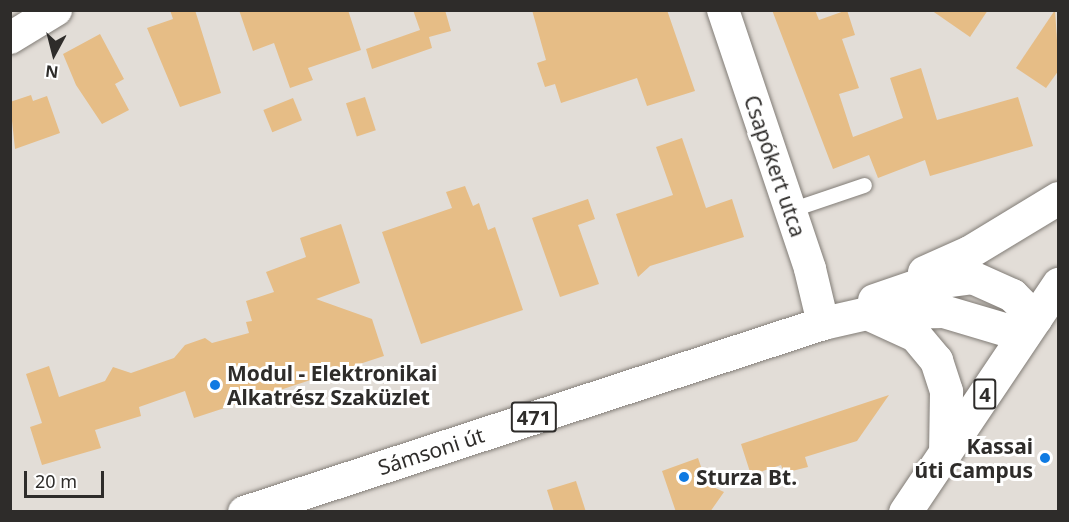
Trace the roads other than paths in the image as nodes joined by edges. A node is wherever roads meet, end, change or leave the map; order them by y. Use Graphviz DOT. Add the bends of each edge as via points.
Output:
graph roads {
  1 [pos="56,10"];
  2 [pos="723,10"];
  3 [pos="10,38"];
  4 [pos="864,185"];
  5 [pos="1059,198"];
  6 [pos="790,210"];
  7 [pos="1059,284"];
  8 [pos="865,308"];
  9 [pos="823,323"];
  10 [pos="1030,326"];
  11 [pos="945,452"];
  12 [pos="244,512"];
  13 [pos="905,512"];
  1 -- 3 [label="street"];
  2 -- 6 [label="street, Csapókert utca"];
  4 -- 6 [label="lane"];
  5 -- 8 [label="main road" via="969,252 902,280"];
  6 -- 9 [label="street, Csapókert utca"];
  7 -- 10 [label="main road, 4"];
  8 -- 9 [label="main road, Sámsoni út / 471"];
  8 -- 10 [label="main road, Sámsoni út / 471" via="943,310"];
  8 -- 11 [label="main road" via="915,335 936,360 946,391"];
  9 -- 12 [label="main road, Sámsoni út / 471"];
  10 -- 11 [label="main road, 4"];
  11 -- 13 [label="main road, 4"];
}
